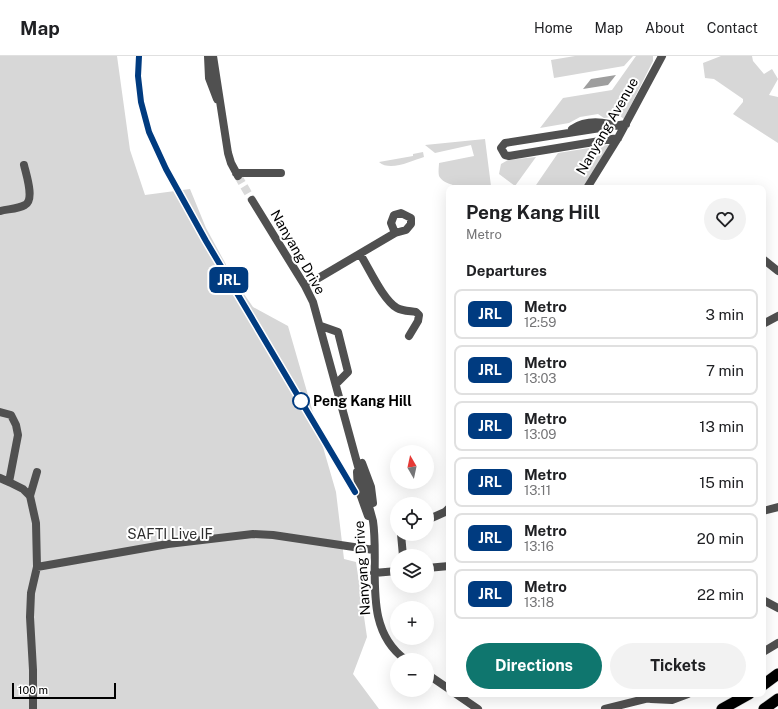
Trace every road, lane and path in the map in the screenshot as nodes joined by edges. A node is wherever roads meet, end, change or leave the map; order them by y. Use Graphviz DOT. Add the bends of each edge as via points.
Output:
graph roads {
  1 [pos="208,56"];
  2 [pos="213,56"];
  3 [pos="218,56"];
  4 [pos="662,56"];
  5 [pos="216,73"];
  6 [pos="220,105"];
  7 [pos="626,124"];
  8 [pos="562,133"];
  9 [pos="618,138"];
  10 [pos="565,147"];
  11 [pos="24,165"];
  12 [pos="281,172"];
  13 [pos="589,185"];
  14 [pos="251,198"];
  15 [pos="0,211"];
  16 [pos="395,233"];
  17 [pos="360,254"];
  18 [pos="766,261"];
  19 [pos="778,271"];
  20 [pos="305,286"];
  21 [pos="778,316"];
  22 [pos="766,322"];
  23 [pos="321,326"];
  24 [pos="408,336"];
  25 [pos="336,384"];
  26 [pos="0,412"];
  27 [pos="355,452"];
  28 [pos="358,466"];
  29 [pos="36,472"];
  30 [pos="0,478"];
  31 [pos="9,482"];
  32 [pos="30,496"];
  33 [pos="778,507"];
  34 [pos="766,510"];
  35 [pos="446,511"];
  36 [pos="434,517"];
  37 [pos="373,521"];
  38 [pos="375,533"];
  39 [pos="374,550"];
  40 [pos="446,566"];
  41 [pos="37,567"];
  42 [pos="434,567"];
  43 [pos="390,572"];
  44 [pos="374,573"];
  45 [pos="766,602"];
  46 [pos="778,608"];
  47 [pos="778,642"];
  48 [pos="766,650"];
  49 [pos="398,653"];
  50 [pos="778,674"];
  51 [pos="434,679"];
  52 [pos="766,683"];
  53 [pos="446,687"];
  54 [pos="460,697"];
  55 [pos="653,697"];
  56 [pos="680,697"];
  57 [pos="744,697"];
  58 [pos="649,698"];
  59 [pos="778,699"];
  60 [pos="33,709"];
  61 [pos="478,709"];
  62 [pos="605,709"];
  63 [pos="722,709"];
  64 [pos="764,709"];
  1 -- 6 [label="street" via="209,78"];
  2 -- 5 [label="street"];
  3 -- 5 [label="street"];
  4 -- 7 [label="street, Nanyang Avenue"];
  5 -- 6 [label="street"];
  6 -- 12 [label="street" via="228,153 237,175"];
  7 -- 8 [label="street"];
  7 -- 9 [label="street, Nanyang Avenue"];
  8 -- 10 [label="street"];
  8 -- 10 [label="street" via="505,143 501,148 505,156 509,156"];
  9 -- 10 [label="street"];
  9 -- 13 [label="street, Nanyang Avenue"];
  11 -- 15 [label="street" via="29,202 25,206"];
  14 -- 20 [label="street, Nanyang Drive"];
  16 -- 17 [label="street"];
  17 -- 20 [label="street"];
  17 -- 24 [label="street" via="393,305 419,315"];
  18 -- 19 [label="street"];
  20 -- 23 [label="street, Nanyang Drive"];
  21 -- 22 [label="street"];
  23 -- 25 [label="street, Nanyang Drive"];
  23 -- 25 [label="street" via="338,332 348,372"];
  25 -- 27 [label="street, Nanyang Drive"];
  26 -- 31 [label="street" via="11,415 18,435"];
  27 -- 28 [label="street, Nanyang Drive"];
  27 -- 37 [label="street" via="370,487"];
  28 -- 37 [label="street, Nanyang Drive"];
  28 -- 38 [label="street" via="358,488"];
  29 -- 32 [label="street"];
  30 -- 31 [label="street"];
  31 -- 32 [label="street"];
  32 -- 41 [label="street" via="36,523"];
  33 -- 34 [label="street"];
  35 -- 36 [label="street"];
  37 -- 38 [label="street, Nanyang Drive"];
  38 -- 39 [label="street, Nanyang Drive"];
  39 -- 41 [label="street" via="253,534 168,544"];
  39 -- 44 [label="street, Nanyang Drive"];
  40 -- 42 [label="street"];
  41 -- 60 [label="street" via="30,617"];
  43 -- 44 [label="street"];
  44 -- 49 [label="street, Nanyang Drive" via="377,613 381,628"];
  45 -- 46 [label="street"];
  47 -- 48 [label="street"];
  50 -- 52 [label="highway"];
  51 -- 53 [label="street"];
  54 -- 61 [label="street"];
  55 -- 58 [label="street"];
  56 -- 58 [label="street" via="672,700"];
  57 -- 63 [label="highway"];
  58 -- 62 [label="street"];
  59 -- 64 [label="highway"];
}
